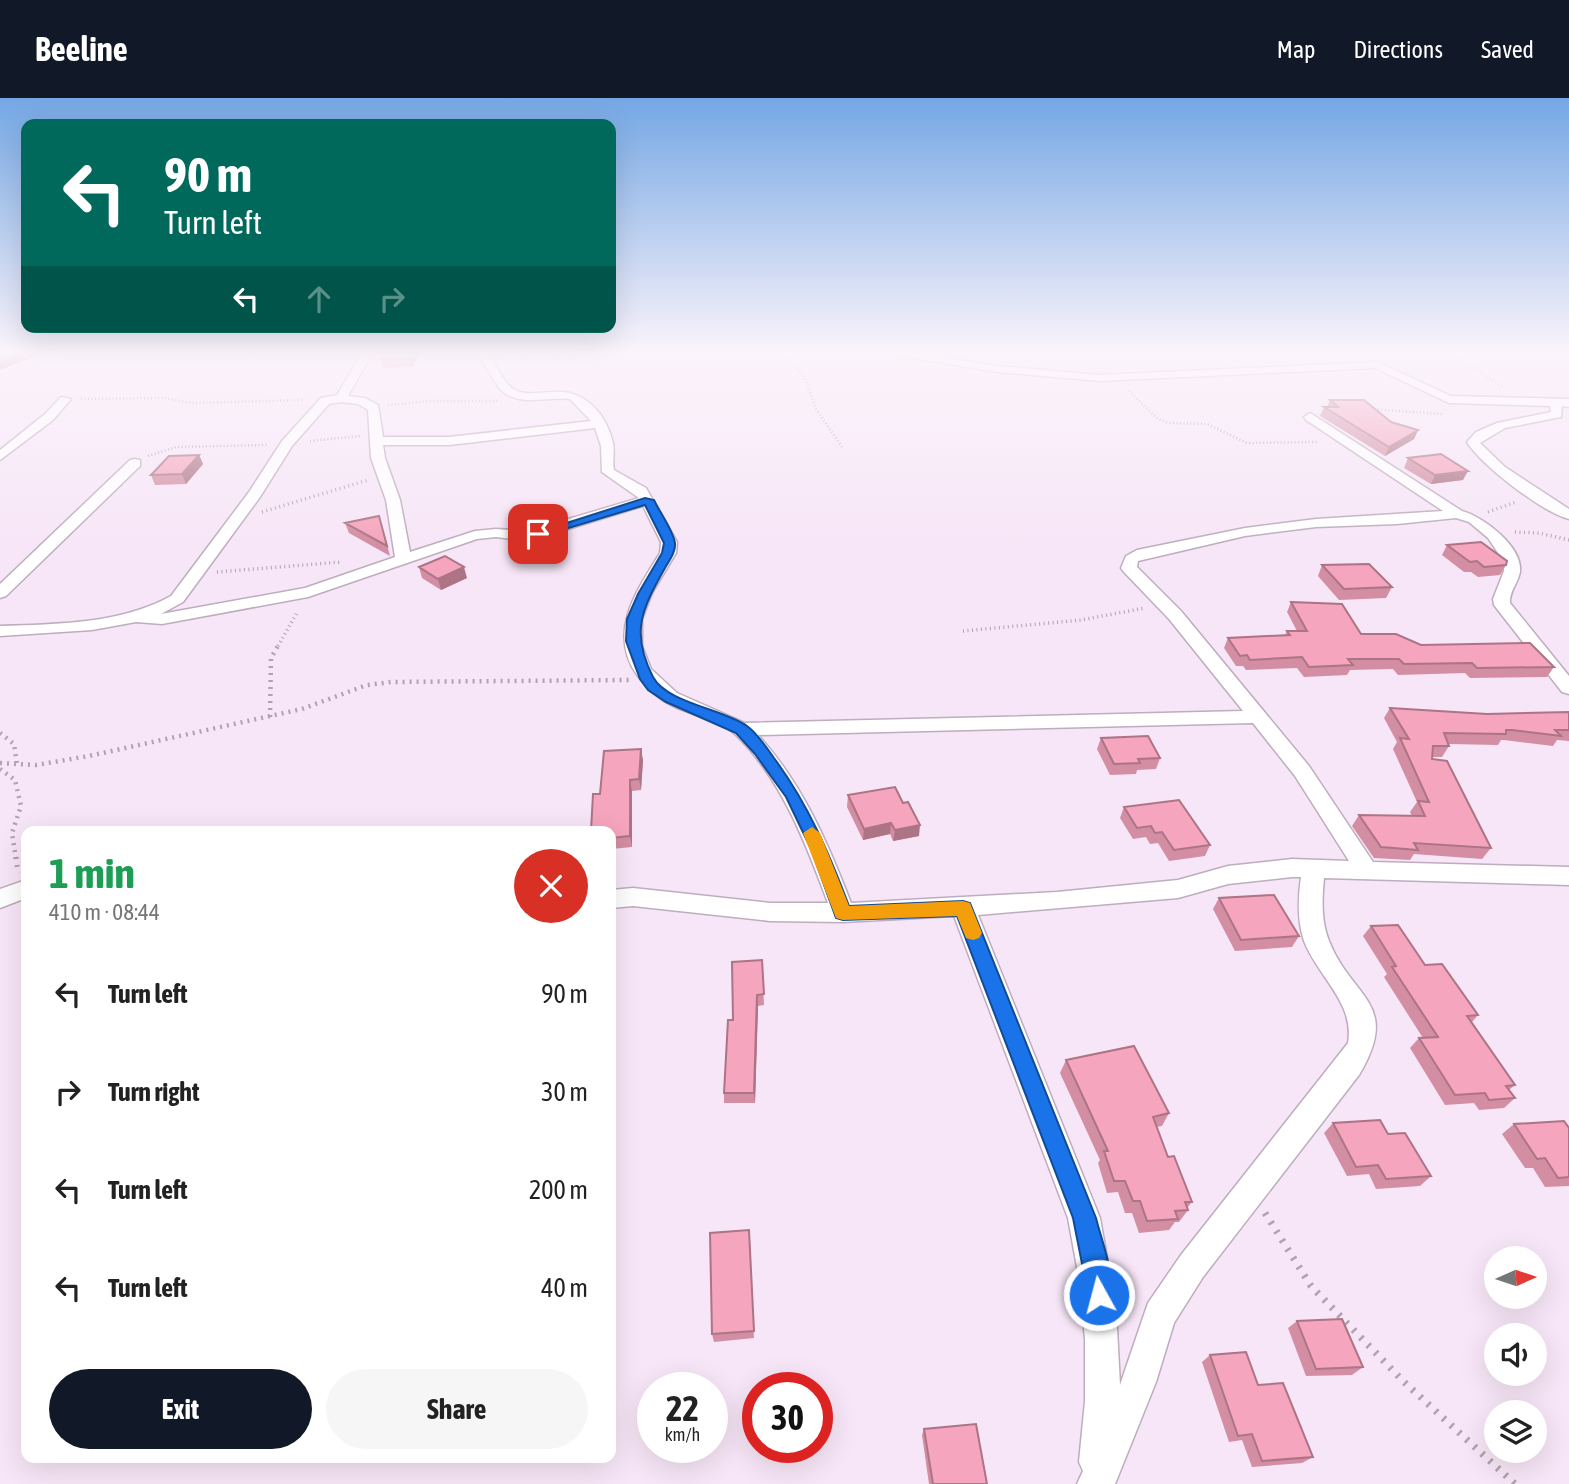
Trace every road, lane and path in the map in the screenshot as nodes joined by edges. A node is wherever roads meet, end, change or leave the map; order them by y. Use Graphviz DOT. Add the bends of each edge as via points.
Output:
graph roads {
  1 [pos="52,415"];
  2 [pos="313,415"];
  3 [pos="374,415"];
  4 [pos="592,415"];
  5 [pos="820,415"];
  6 [pos="1154,415"];
  7 [pos="1554,415"];
  8 [pos="1310,417"];
  9 [pos="599,424"];
  10 [pos="376,438"];
  11 [pos="1318,442"];
  12 [pos="287,444"];
  13 [pos="842,447"];
  14 [pos="0,456"];
  15 [pos="135,463"];
  16 [pos="386,475"];
  17 [pos="1529,489"];
  18 [pos="648,500"];
  19 [pos="1457,514"];
  20 [pos="1569,515"];
  21 [pos="1474,519"];
  22 [pos="234,520"];
  23 [pos="1494,535"];
  24 [pos="1569,540"];
  25 [pos="395,562"];
  26 [pos="198,572"];
  27 [pos="308,592"];
  28 [pos="0,593"];
  29 [pos="1163,604"];
  30 [pos="138,617"];
  31 [pos="0,631"];
  32 [pos="963,631"];
  33 [pos="647,679"];
  34 [pos="1569,688"];
  35 [pos="270,717"];
  36 [pos="1258,717"];
  37 [pos="741,729"];
  38 [pos="0,733"];
  39 [pos="0,762"];
  40 [pos="17,765"];
  41 [pos="0,769"];
  42 [pos="1314,868"];
  43 [pos="1368,872"];
  44 [pos="1569,876"];
  45 [pos="21,880"];
  46 [pos="21,891"];
  47 [pos="0,899"];
  48 [pos="616,899"];
  49 [pos="963,908"];
  50 [pos="843,913"];
  51 [pos="1251,1190"];
  52 [pos="1095,1484"];
  53 [pos="1515,1484"];
  1 -- 14 [label="street"];
  2 -- 12 [label="street"];
  3 -- 10 [label="street"];
  4 -- 9 [label="street"];
  5 -- 13 [label="path"];
  6 -- 11 [label="path" via="1169,423 1213,426 1247,443"];
  7 -- 17 [label="street" via="1511,423 1473,442"];
  8 -- 19 [label="street"];
  9 -- 10 [label="street" via="449,440"];
  9 -- 18 [label="street" via="607,447 606,469"];
  10 -- 12 [label="path"];
  10 -- 16 [label="street"];
  12 -- 15 [label="path" via="176,447"];
  12 -- 22 [label="street"];
  15 -- 28 [label="street"];
  16 -- 22 [label="path"];
  16 -- 25 [label="street" via="400,533"];
  17 -- 20 [label="street"];
  17 -- 21 [label="path" via="1522,498"];
  18 -- 25 [label="street" via="538,534 475,535"];
  18 -- 33 [label="street" via="669,543 634,619 632,641"];
  19 -- 21 [label="street"];
  19 -- 29 [label="street" via="1245,532 1137,555 1129,568"];
  21 -- 23 [label="street"];
  22 -- 26 [label="street"];
  23 -- 24 [label="path" via="1539,533"];
  23 -- 34 [label="street" via="1510,559 1512,571 1502,605"];
  25 -- 26 [label="path" via="328,561"];
  25 -- 27 [label="street"];
  26 -- 30 [label="street" via="164,609"];
  27 -- 30 [label="street" via="162,619"];
  27 -- 35 [label="path" via="271,658"];
  29 -- 32 [label="path" via="1081,620"];
  29 -- 36 [label="street"];
  30 -- 31 [label="street"];
  33 -- 35 [label="path" via="391,682 367,685"];
  33 -- 37 [label="street" via="671,698"];
  35 -- 40 [label="path" via="89,756"];
  36 -- 37 [label="street"];
  36 -- 43 [label="street" via="1327,806"];
  37 -- 50 [label="street" via="793,795 820,849"];
  38 -- 40 [label="path" via="14,744"];
  39 -- 40 [label="path"];
  41 -- 45 [label="path" via="15,780 21,806 12,832"];
  42 -- 43 [label="street"];
  42 -- 49 [label="street" via="1228,875 1178,889"];
  42 -- 51 [label="street" via="1309,901 1312,924 1320,949 1361,1019 1362,1042 1349,1066"];
  43 -- 44 [label="street"];
  46 -- 47 [label="street"];
  48 -- 50 [label="street" via="770,912"];
  49 -- 50 [label="street"];
  49 -- 52 [label="street" via="1084,1218 1093,1257 1103,1346 1102,1424"];
  51 -- 52 [label="street" via="1160,1315 1139,1381"];
  51 -- 53 [label="path" via="1311,1286 1403,1381"];
}
